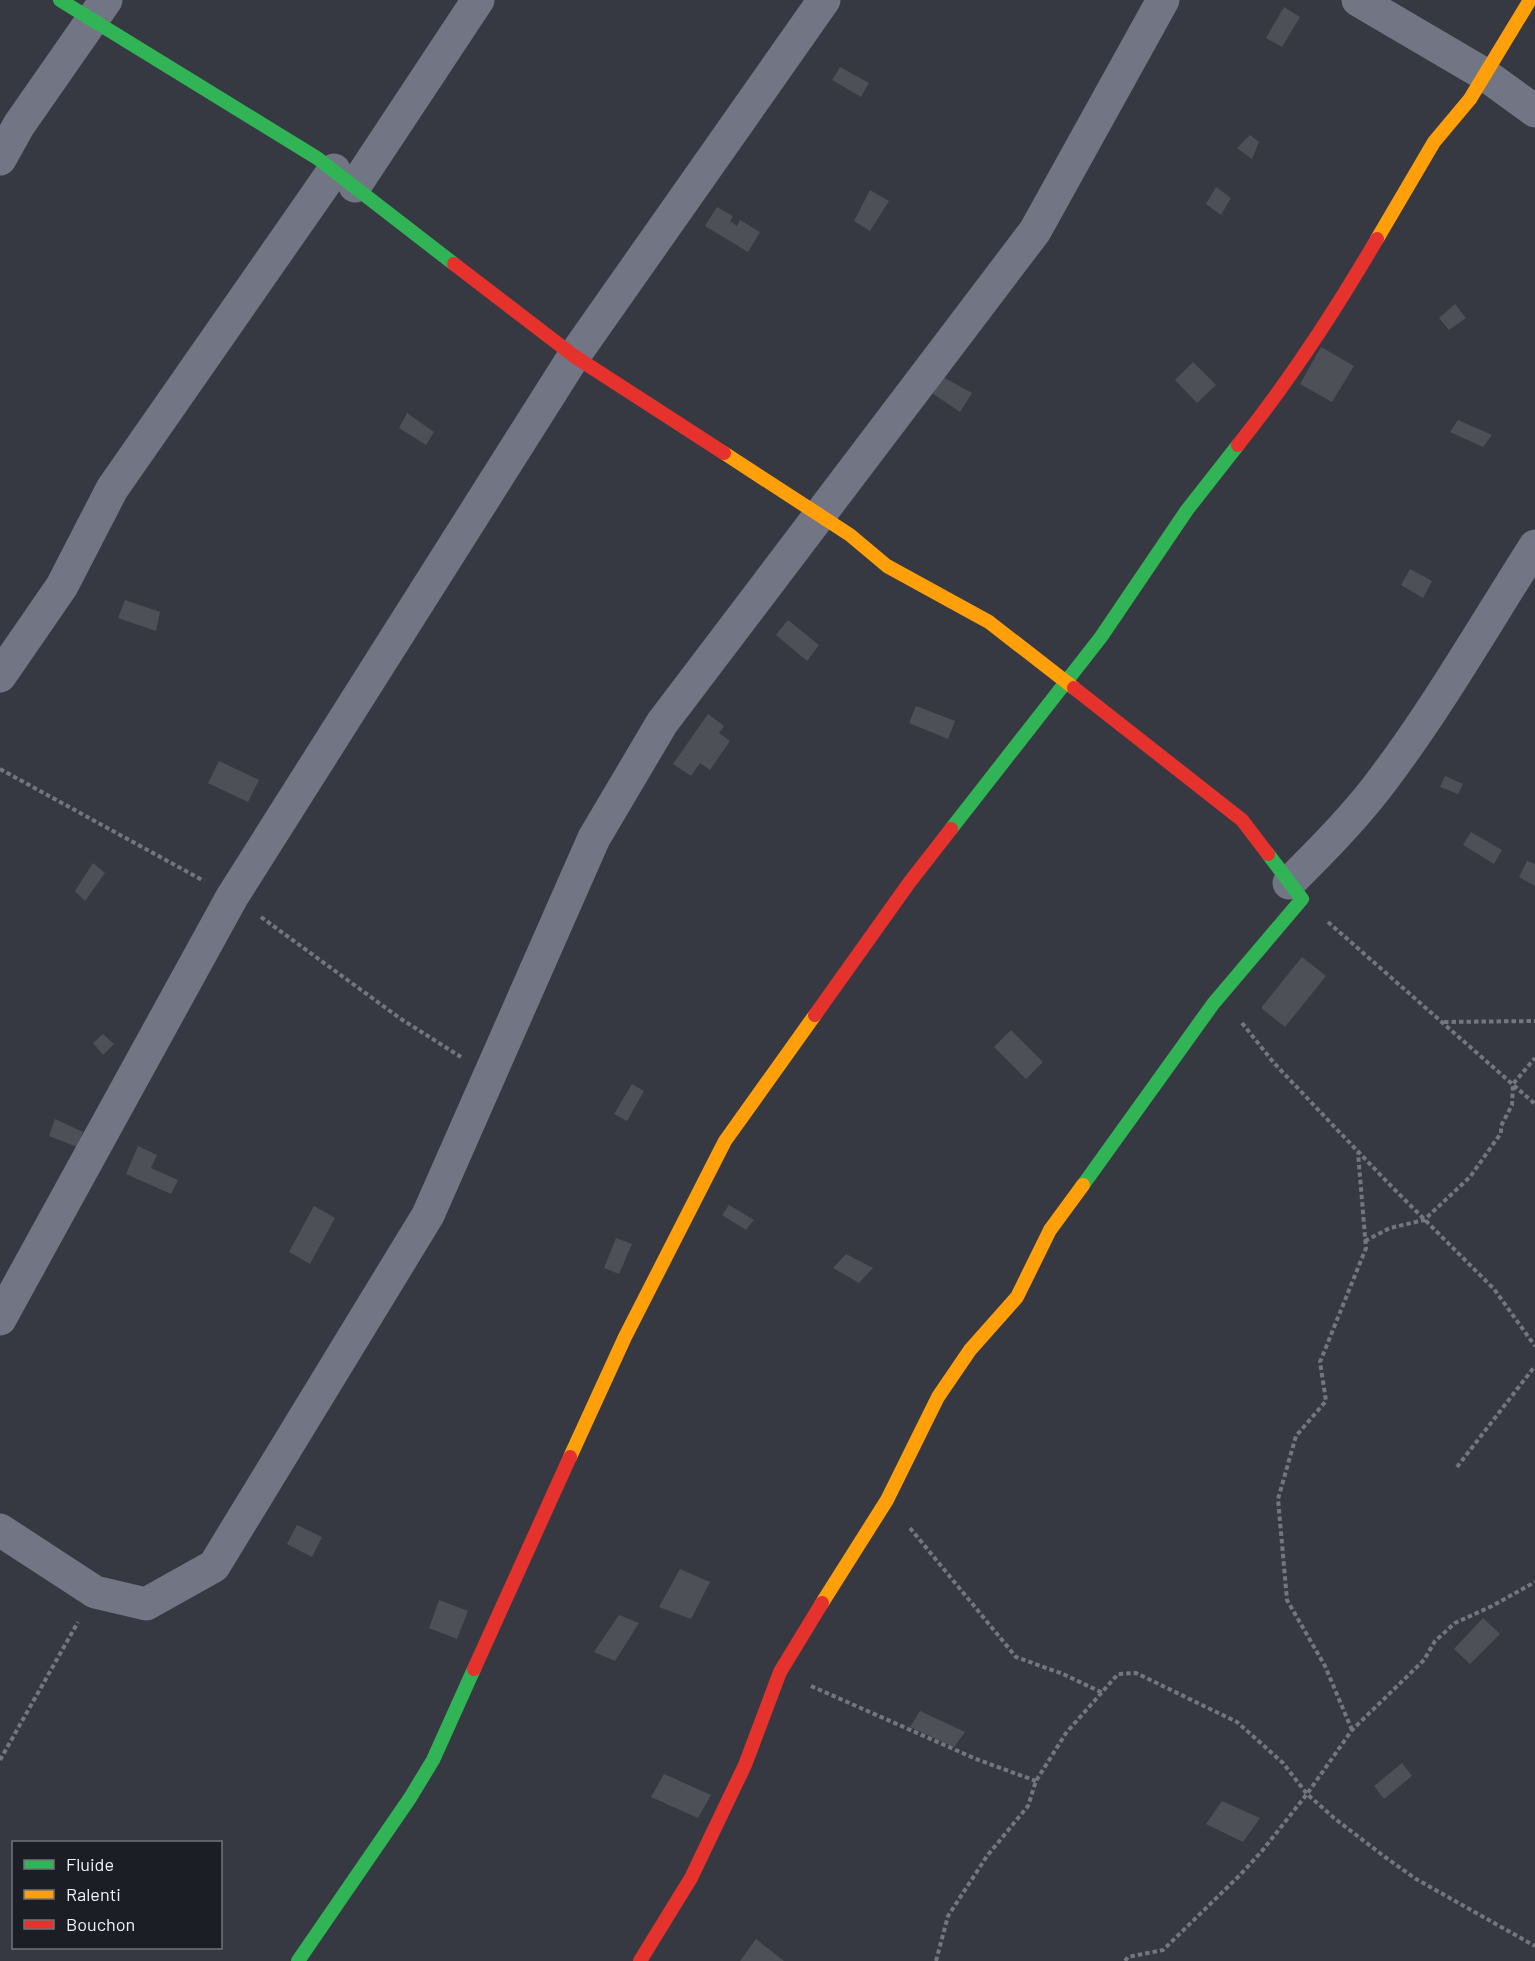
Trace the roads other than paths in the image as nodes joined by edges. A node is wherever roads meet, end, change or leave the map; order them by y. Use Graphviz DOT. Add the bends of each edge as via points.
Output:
graph roads {
  1 [pos="60,0"];
  2 [pos="478,0"];
  3 [pos="824,0"];
  4 [pos="1163,0"];
  5 [pos="1358,0"];
  6 [pos="1530,0"];
  7 [pos="100,10"];
  8 [pos="1484,74"];
  9 [pos="1535,111"];
  10 [pos="0,159"];
  11 [pos="345,178"];
  12 [pos="574,356"];
  13 [pos="821,516"];
  14 [pos="1535,546"];
  15 [pos="0,676"];
  16 [pos="1065,682"];
  17 [pos="1296,891"];
  18 [pos="0,1319"];
  19 [pos="0,1530"];
  20 [pos="298,1961"];
  21 [pos="640,1961"];
  1 -- 7 [label="street"];
  2 -- 11 [label="street"];
  3 -- 12 [label="street"];
  4 -- 13 [label="street" via="1035,231"];
  5 -- 8 [label="street"];
  6 -- 8 [label="street"];
  7 -- 10 [label="street" via="19,125"];
  7 -- 11 [label="street" via="169,69"];
  8 -- 9 [label="street"];
  8 -- 16 [label="street" via="1470,99 1434,142 1315,341 1187,510 1101,637"];
  11 -- 12 [label="street"];
  11 -- 15 [label="street" via="112,489 62,586"];
  12 -- 13 [label="street"];
  12 -- 18 [label="street" via="232,897"];
  13 -- 16 [label="street" via="887,566 989,622"];
  13 -- 19 [label="street" via="662,723 600,828 428,1215 214,1566 146,1604 94,1592"];
  14 -- 17 [label="street" via="1379,785"];
  16 -- 17 [label="street" via="1242,820"];
  16 -- 20 [label="street" via="909,883 725,1142 625,1337 433,1760"];
  17 -- 21 [label="street" via="1050,1230 1017,1297 970,1350 938,1397 887,1500 780,1672 745,1765 691,1878"];
}
